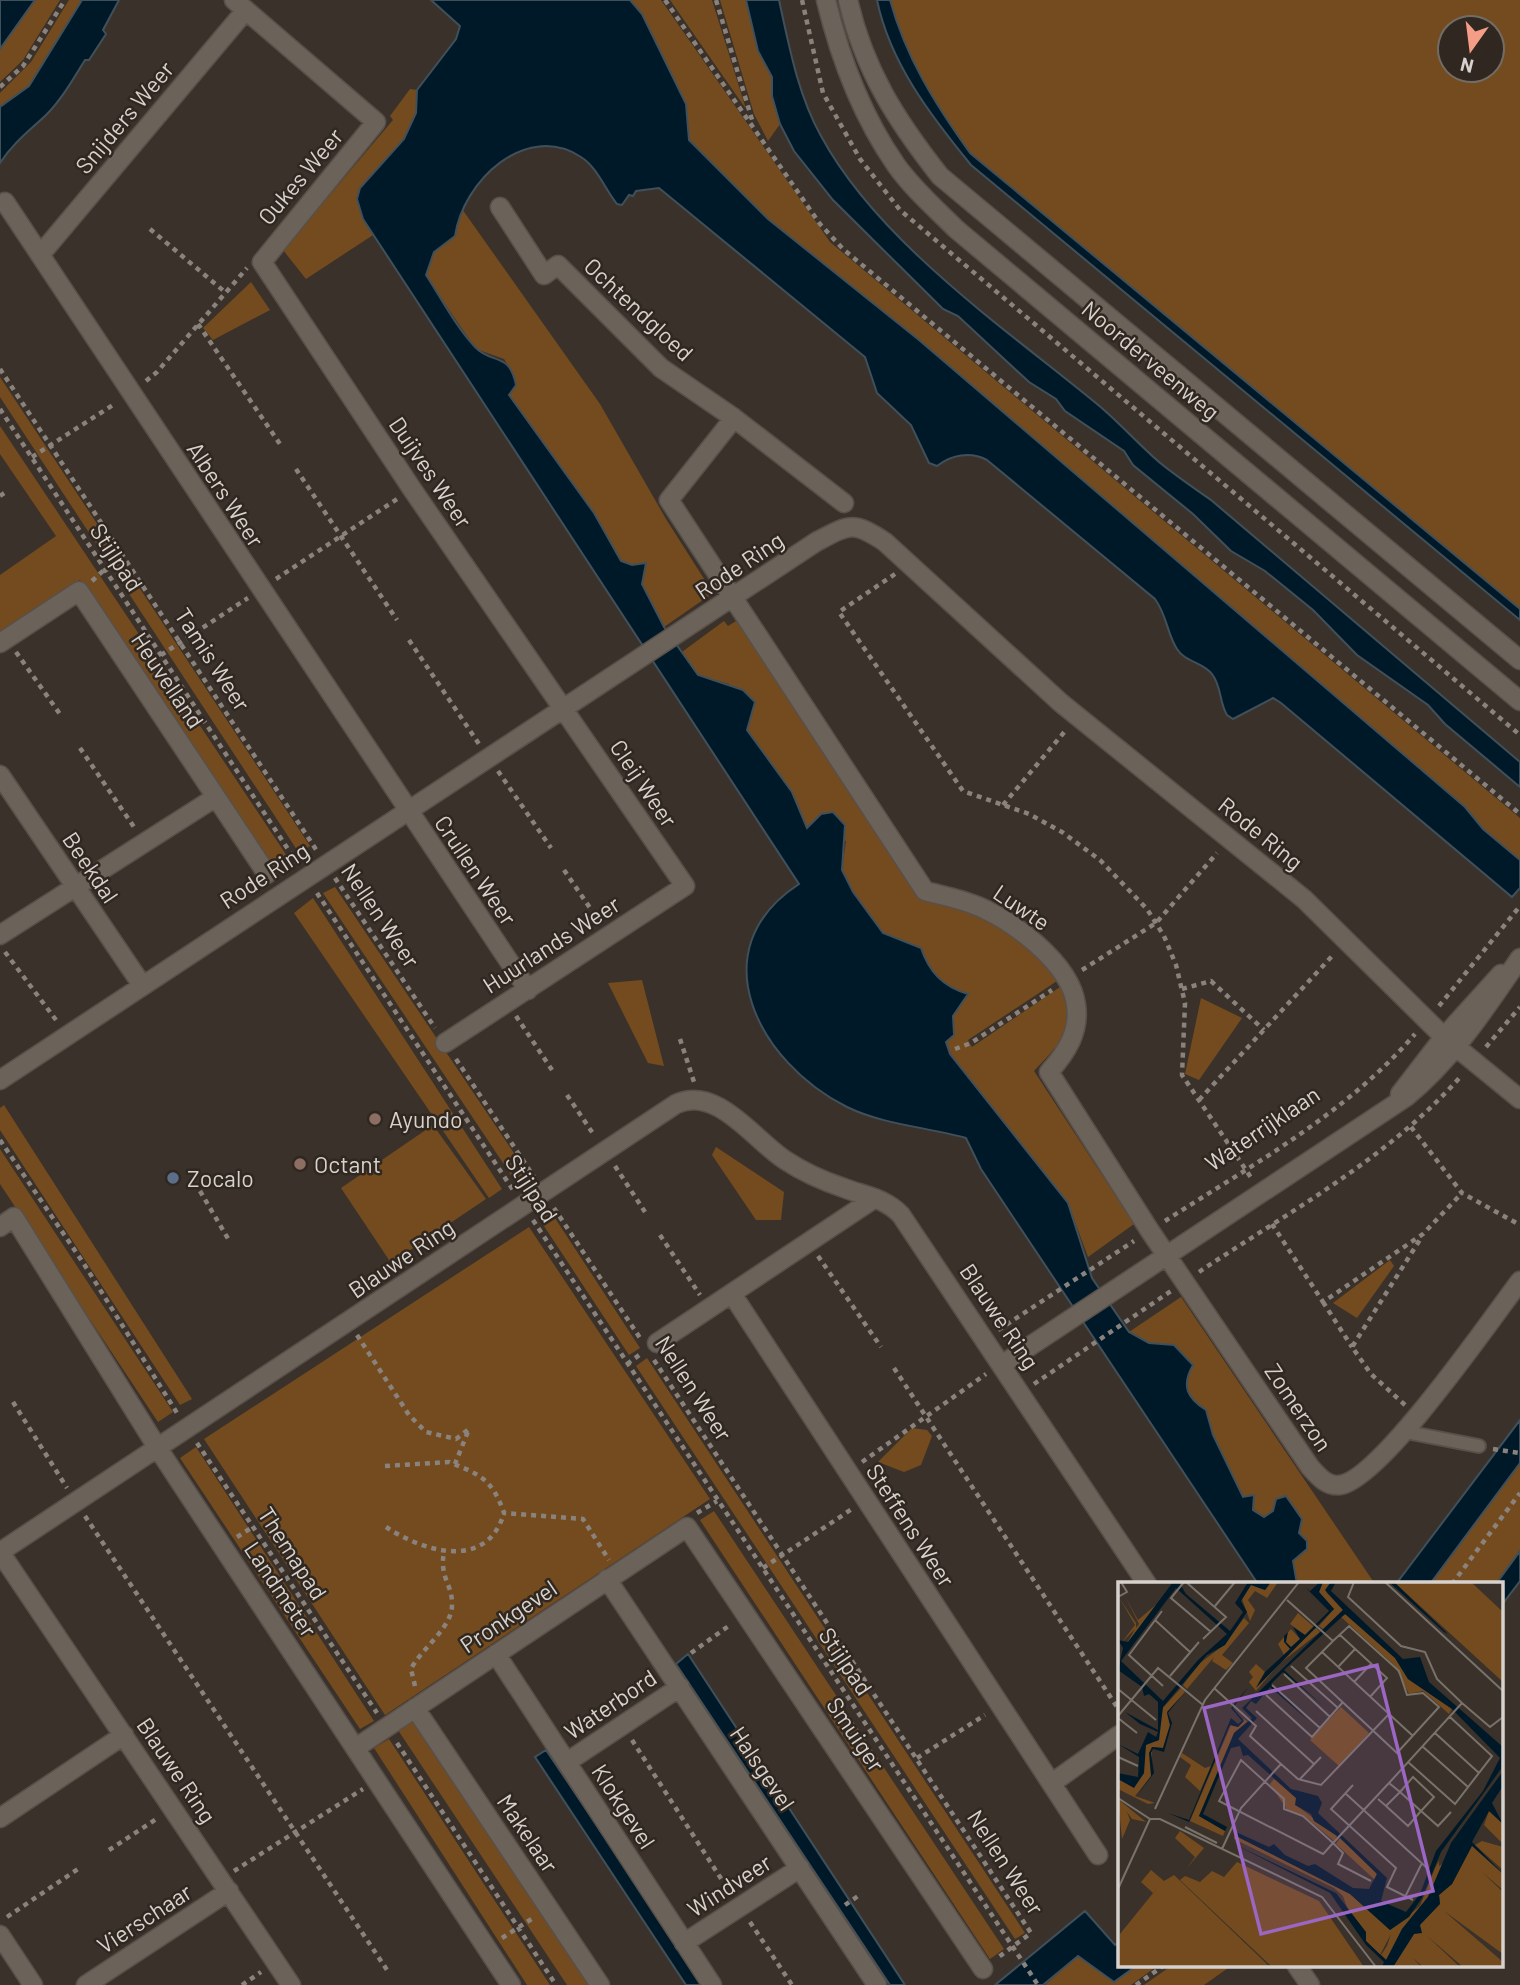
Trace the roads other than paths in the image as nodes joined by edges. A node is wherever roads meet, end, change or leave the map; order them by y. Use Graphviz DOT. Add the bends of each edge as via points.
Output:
graph roads {
  1 [pos="827,0"];
  2 [pos="848,0"];
  3 [pos="240,5"];
  4 [pos="5,202"];
  5 [pos="500,207"];
  6 [pos="40,255"];
  7 [pos="262,262"];
  8 [pos="734,418"];
  9 [pos="844,503"];
  10 [pos="734,599"];
  11 [pos="3,641"];
  12 [pos="1520,660"];
  13 [pos="1520,701"];
  14 [pos="564,708"];
  15 [pos="0,775"];
  16 [pos="216,797"];
  17 [pos="407,812"];
  18 [pos="267,874"];
  19 [pos="685,886"];
  20 [pos="74,887"];
  21 [pos="0,935"];
  22 [pos="1520,958"];
  23 [pos="142,985"];
  24 [pos="528,990"];
  25 [pos="1449,1041"];
  26 [pos="445,1043"];
  27 [pos="0,1080"];
  28 [pos="1520,1099"];
  29 [pos="875,1198"];
  30 [pos="7,1222"];
  31 [pos="1166,1255"];
  32 [pos="1520,1281"];
  33 [pos="732,1294"];
  34 [pos="657,1342"];
  35 [pos="1003,1364"];
  36 [pos="1406,1432"];
  37 [pos="1479,1446"];
  38 [pos="158,1447"];
  39 [pos="687,1527"];
  40 [pos="0,1552"];
  41 [pos="612,1576"];
  42 [pos="1146,1582"];
  43 [pos="495,1654"];
  44 [pos="680,1687"];
  45 [pos="419,1705"];
  46 [pos="124,1735"];
  47 [pos="1118,1736"];
  48 [pos="357,1747"];
  49 [pos="567,1762"];
  50 [pos="1052,1783"];
  51 [pos="0,1818"];
  52 [pos="1098,1855"];
  53 [pos="800,1868"];
  54 [pos="225,1885"];
  55 [pos="0,1935"];
  56 [pos="684,1943"];
  57 [pos="983,1968"];
  58 [pos="1298,1968"];
  59 [pos="33,1985"];
  60 [pos="86,1985"];
  61 [pos="291,1985"];
  62 [pos="511,1985"];
  63 [pos="600,1985"];
  64 [pos="712,1985"];
  65 [pos="877,1985"];
  66 [pos="1310,1985"];
  1 -- 13 [label="street, Noorderveenweg" via="864,111 916,189 956,229"];
  2 -- 12 [label="street, Noorderveenweg" via="865,61 906,133 940,176"];
  3 -- 6 [label="street, Snijders Weer"];
  3 -- 7 [label="street, Oukes Weer" via="376,122"];
  4 -- 6 [label="street, Albers Weer"];
  5 -- 8 [label="street, Ochtendgloed" via="544,275 558,265 661,368"];
  6 -- 17 [label="street, Albers Weer"];
  7 -- 14 [label="street, Duijves Weer"];
  8 -- 9 [label="street, Ochtendgloed"];
  8 -- 10 [label="street" via="669,500"];
  10 -- 14 [label="street, Rode Ring"];
  10 -- 25 [label="street, Rode Ring" via="816,542 842,528 861,526 885,542 1076,715 1304,899"];
  10 -- 31 [label="street, Luwte" via="925,891 971,903 998,916 1041,949 1066,980 1076,1003 1074,1033 1049,1072"];
  11 -- 16 [label="street, Heuvelland" via="79,591"];
  14 -- 17 [label="street, Rode Ring"];
  14 -- 19 [label="street, Cleij Weer"];
  15 -- 20 [label="street, Beekdal"];
  16 -- 18 [label="street, Heuvelland"];
  16 -- 20 [label="street"];
  17 -- 23 [label="street, Rode Ring"];
  17 -- 24 [label="street, Crullen Weer"];
  19 -- 24 [label="street, Huurlands Weer"];
  20 -- 21 [label="street"];
  20 -- 23 [label="street, Beekdal"];
  22 -- 25 [label="street" via="1490,984"];
  23 -- 27 [label="street, Rode Ring"];
  24 -- 26 [label="street, Huurlands Weer"];
  25 -- 28 [label="street"];
  25 -- 31 [label="street" via="1390,1109"];
  29 -- 33 [label="street"];
  29 -- 35 [label="street, Blauwe Ring" via="890,1203 901,1214"];
  29 -- 38 [label="street, Blauwe Ring" via="788,1163 727,1112 699,1099 687,1099"];
  30 -- 38 [label="street, Landmeter"];
  31 -- 35 [label="street"];
  31 -- 36 [label="street, Zomerzon" via="1323,1482 1339,1486 1351,1481"];
  32 -- 36 [label="street, Zomerzon"];
  33 -- 34 [label="street"];
  33 -- 50 [label="street, Steffens Weer"];
  35 -- 42 [label="street, Blauwe Ring"];
  36 -- 37 [label="lane"];
  38 -- 40 [label="street, Blauwe Ring"];
  38 -- 48 [label="street, Landmeter"];
  39 -- 41 [label="street, Pronkgevel"];
  39 -- 57 [label="street, Smuiger"];
  40 -- 46 [label="street, Blauwe Ring"];
  41 -- 43 [label="street, Pronkgevel"];
  41 -- 44 [label="street, Halsgevel"];
  43 -- 45 [label="street, Pronkgevel"];
  43 -- 49 [label="street, Klokgevel"];
  44 -- 49 [label="street, Waterbord"];
  44 -- 53 [label="street, Halsgevel"];
  45 -- 48 [label="street, Pronkgevel"];
  45 -- 63 [label="street, Makelaar"];
  46 -- 51 [label="street"];
  46 -- 54 [label="street, Blauwe Ring"];
  47 -- 50 [label="street"];
  48 -- 62 [label="street, Landmeter"];
  49 -- 56 [label="street, Klokgevel"];
  50 -- 52 [label="street, Steffens Weer"];
  53 -- 56 [label="street, Windveer"];
  53 -- 65 [label="street, Halsgevel"];
  54 -- 60 [label="street, Vierschaar"];
  54 -- 61 [label="street, Blauwe Ring"];
  55 -- 59 [label="street"];
  56 -- 64 [label="street, Klokgevel"];
  58 -- 66 [label="street"];
}
